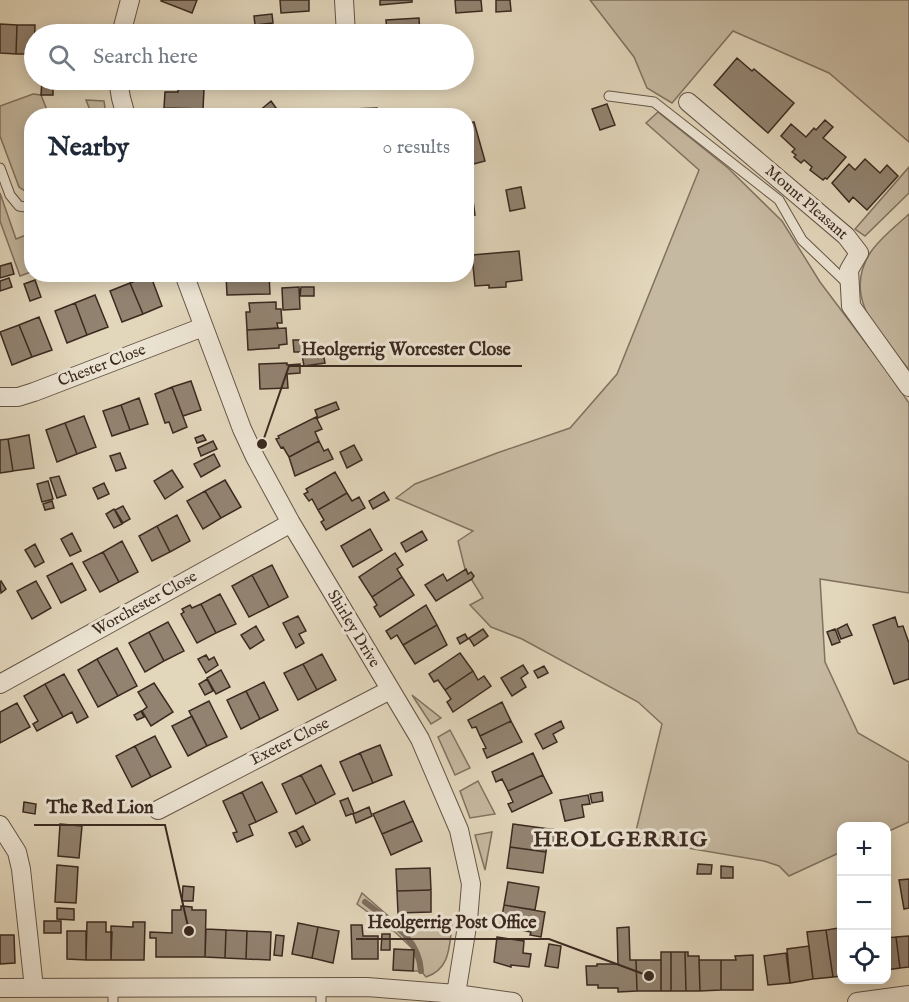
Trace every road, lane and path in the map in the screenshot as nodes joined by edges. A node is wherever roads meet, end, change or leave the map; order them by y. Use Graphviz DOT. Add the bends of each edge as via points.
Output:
graph roads {
  1 [pos="130,0"];
  2 [pos="344,0"];
  3 [pos="124,24"];
  4 [pos="345,24"];
  5 [pos="120,90"];
  6 [pos="609,96"];
  7 [pos="688,102"];
  8 [pos="124,108"];
  9 [pos="0,168"];
  10 [pos="24,207"];
  11 [pos="187,282"];
  12 [pos="850,286"];
  13 [pos="203,327"];
  14 [pos="909,387"];
  15 [pos="0,397"];
  16 [pos="291,523"];
  17 [pos="0,684"];
  18 [pos="390,690"];
  19 [pos="158,810"];
  20 [pos="0,825"];
  21 [pos="0,988"];
  22 [pos="34,988"];
  23 [pos="321,994"];
  24 [pos="456,994"];
  25 [pos="113,995"];
  26 [pos="909,995"];
  27 [pos="513,1002"];
  28 [pos="857,1002"];
  1 -- 3 [label="street"];
  2 -- 4 [label="street"];
  5 -- 8 [label="street"];
  6 -- 12 [label="lane" via="654,102 779,200 802,240"];
  7 -- 12 [label="street, Mount Pleasant" via="846,236 859,253 849,270"];
  9 -- 10 [label="lane" via="10,195"];
  11 -- 13 [label="street, Shirley Drive"];
  12 -- 14 [label="street, Mount Pleasant" via="851,306"];
  13 -- 15 [label="street, Chester Close" via="34,392"];
  13 -- 16 [label="street, Shirley Drive" via="242,429"];
  16 -- 17 [label="street, Worchester Close"];
  16 -- 18 [label="street, Shirley Drive"];
  18 -- 19 [label="street, Exeter Close" via="193,801"];
  18 -- 24 [label="street, Shirley Drive" via="420,739 443,790 459,830 471,884"];
  20 -- 22 [label="street" via="17,852 21,869"];
  21 -- 22 [label="street"];
  22 -- 25 [label="street"];
  23 -- 24 [label="street" via="367,987"];
  23 -- 25 [label="street"];
  24 -- 27 [label="street"];
  26 -- 28 [label="street"];
}
